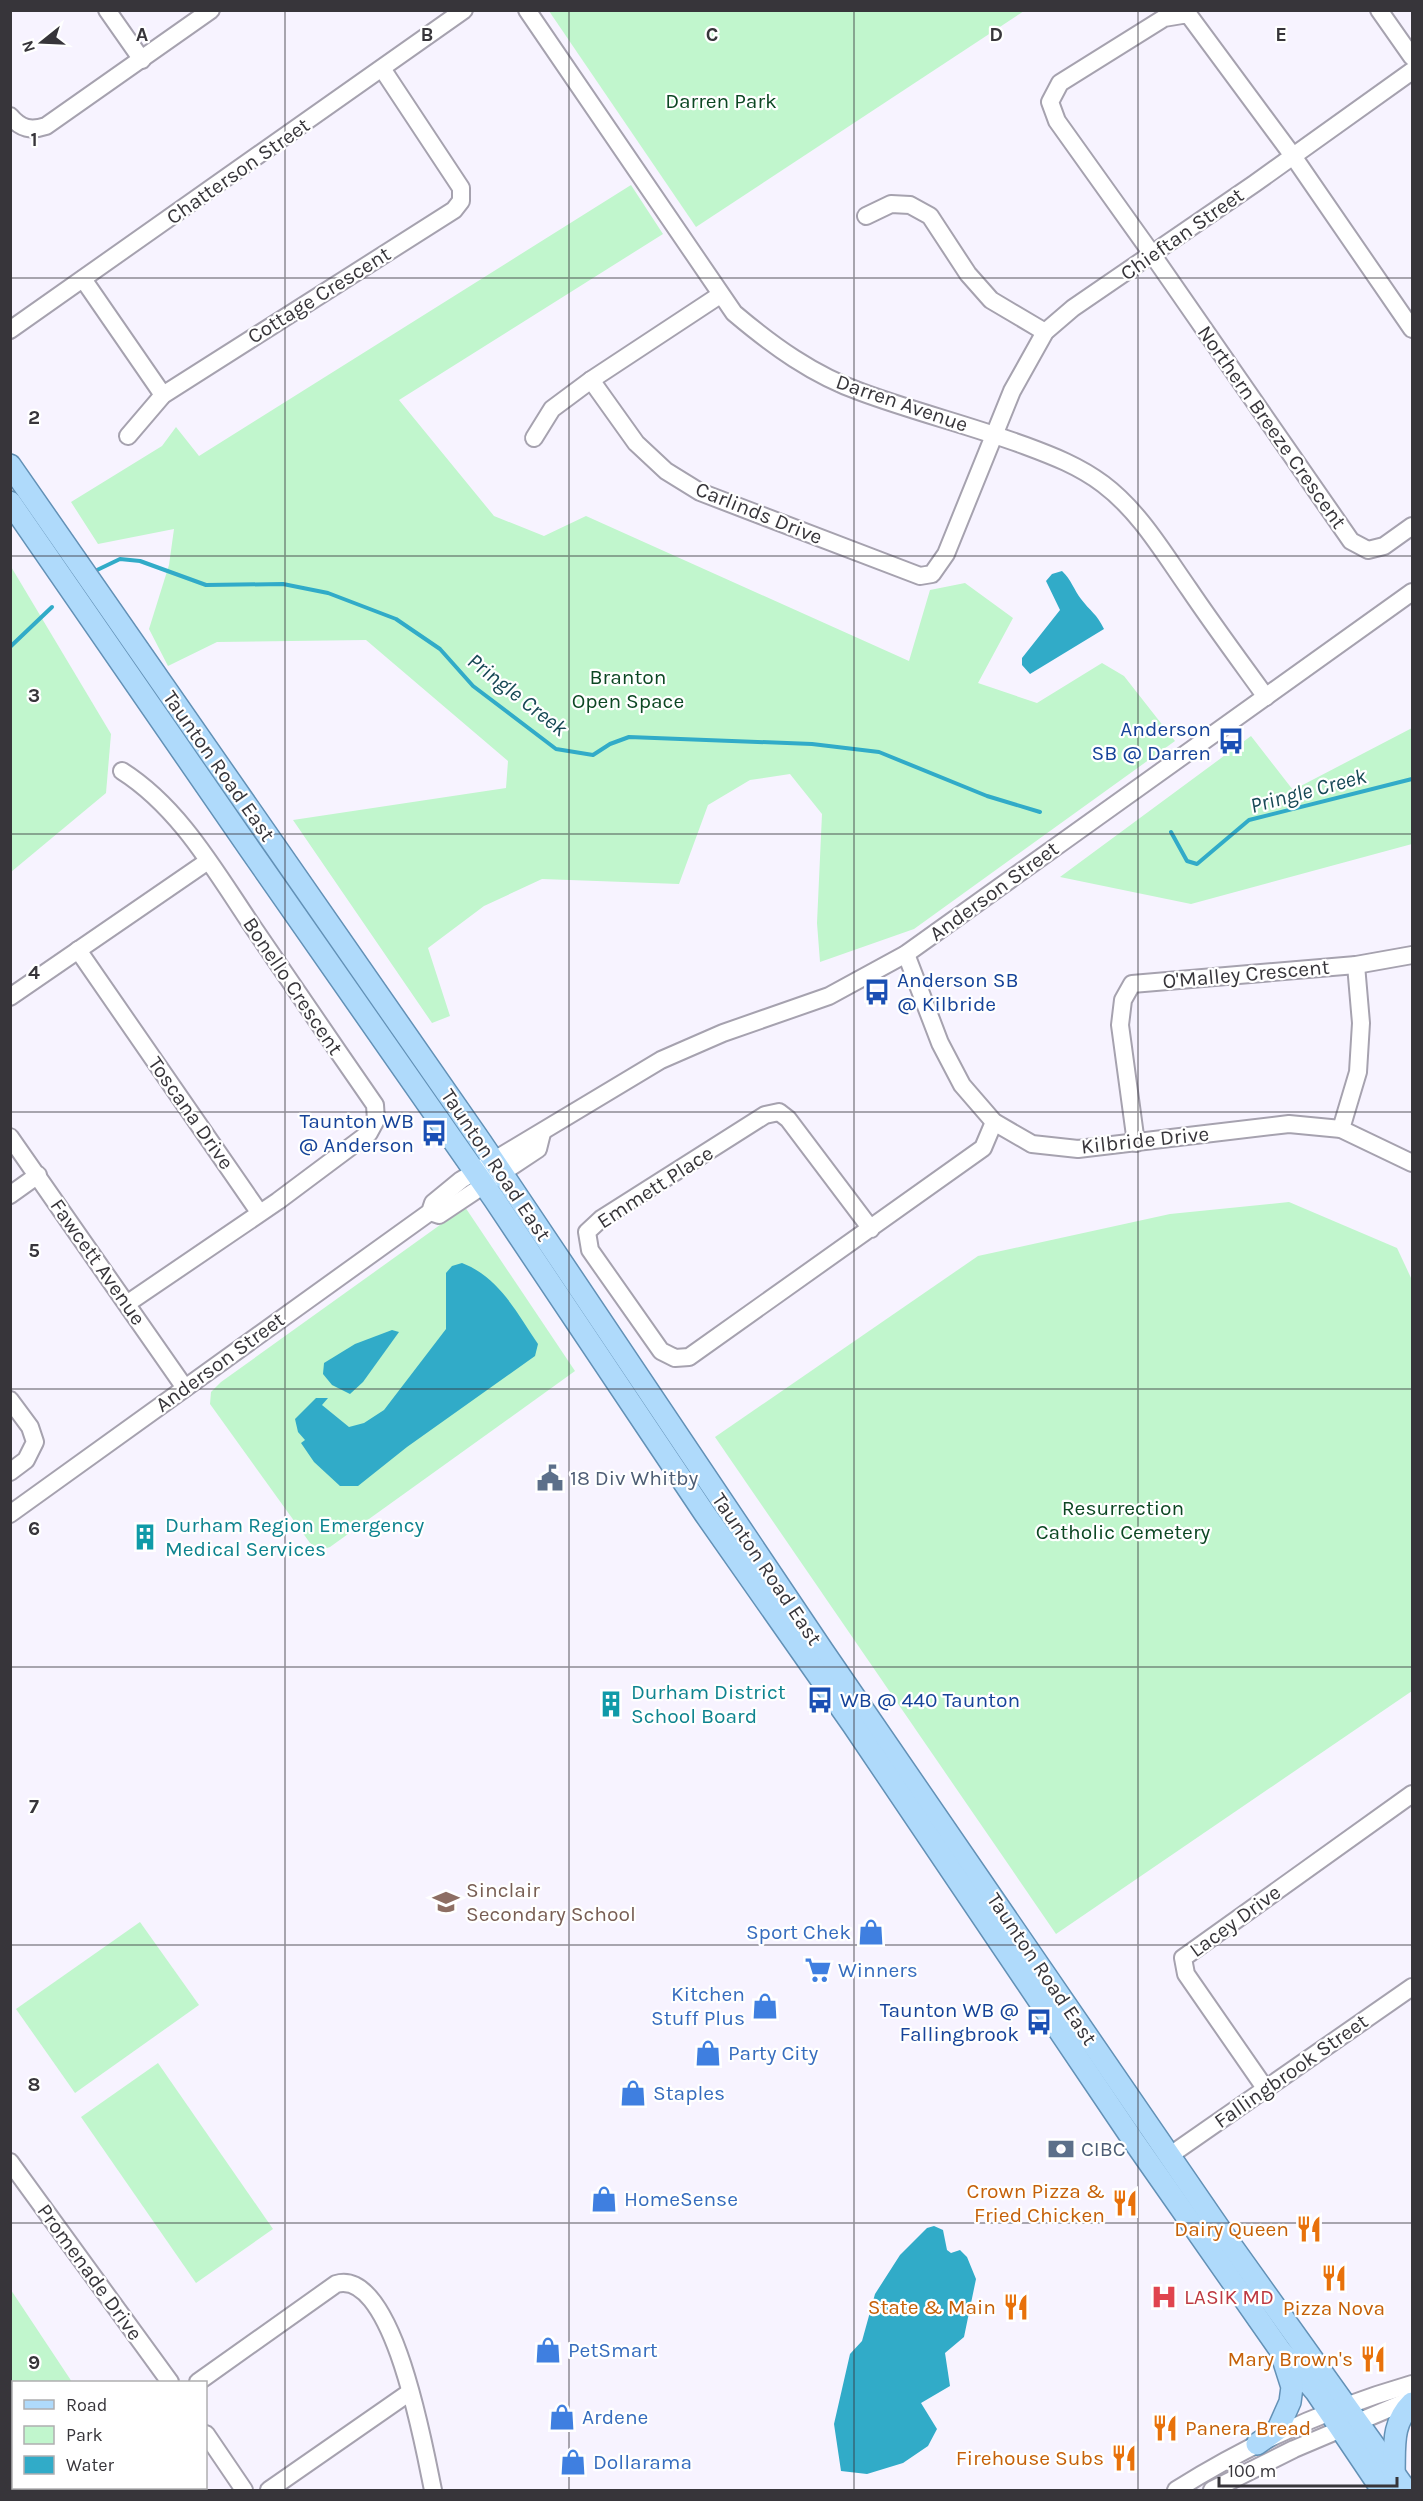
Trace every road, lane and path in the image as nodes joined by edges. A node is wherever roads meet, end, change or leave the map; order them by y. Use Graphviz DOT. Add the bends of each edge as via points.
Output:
graph roads {
  1 [pos="107,10"];
  2 [pos="211,10"];
  3 [pos="464,10"];
  4 [pos="527,10"];
  5 [pos="1379,10"];
  6 [pos="1413,57"];
  7 [pos="142,60"];
  8 [pos="383,69"];
  9 [pos="1413,71"];
  10 [pos="10,116"];
  11 [pos="1293,156"];
  12 [pos="866,216"];
  13 [pos="1152,254"];
  14 [pos="83,279"];
  15 [pos="720,296"];
  16 [pos="1413,329"];
  17 [pos="10,330"];
  18 [pos="1045,332"];
  19 [pos="591,380"];
  20 [pos="163,395"];
  21 [pos="995,434"];
  22 [pos="128,436"];
  23 [pos="534,438"];
  24 [pos="10,465"];
  25 [pos="10,502"];
  26 [pos="1413,526"];
  27 [pos="1413,592"];
  28 [pos="1266,697"];
  29 [pos="211,754"];
  30 [pos="194,767"];
  31 [pos="122,771"];
  32 [pos="269,838"];
  33 [pos="251,851"];
  34 [pos="208,861"];
  35 [pos="78,950"];
  36 [pos="906,954"];
  37 [pos="1413,955"];
  38 [pos="1356,965"];
  39 [pos="10,997"];
  40 [pos="994,1122"];
  41 [pos="1341,1129"];
  42 [pos="10,1137"];
  43 [pos="1136,1143"];
  44 [pos="1413,1163"];
  45 [pos="497,1166"];
  46 [pos="38,1176"];
  47 [pos="479,1178"];
  48 [pos="10,1195"];
  49 [pos="259,1212"];
  50 [pos="872,1229"];
  51 [pos="128,1304"];
  52 [pos="185,1388"];
  53 [pos="10,1400"];
  54 [pos="10,1472"];
  55 [pos="10,1514"];
  56 [pos="1413,1794"];
  57 [pos="1413,1987"];
  58 [pos="1265,2088"];
  59 [pos="1169,2156"];
  60 [pos="10,2162"];
  61 [pos="1280,2350"];
  62 [pos="169,2381"];
  63 [pos="199,2381"];
  64 [pos="1413,2384"];
  65 [pos="410,2392"];
  66 [pos="1413,2401"];
  67 [pos="1343,2417"];
  68 [pos="207,2435"];
  69 [pos="1257,2444"];
  70 [pos="1394,2485"];
  71 [pos="244,2490"];
  72 [pos="269,2490"];
  73 [pos="434,2490"];
  74 [pos="1176,2490"];
  75 [pos="1212,2490"];
  1 -- 7 [label="street"];
  2 -- 7 [label="street"];
  3 -- 8 [label="street, Chatterson Street"];
  4 -- 15 [label="street, Darren Avenue"];
  5 -- 6 [label="street"];
  7 -- 10 [label="street" via="46,126 33,130 21,127"];
  8 -- 14 [label="street, Chatterson Street"];
  8 -- 20 [label="street, Cottage Crescent" via="461,188 461,201 454,210"];
  9 -- 11 [label="street, Chieftan Street"];
  11 -- 13 [label="street, Chieftan Street"];
  11 -- 13 [label="street" via="1188,14 1164,18 1060,83 1050,102 1057,120"];
  11 -- 16 [label="street"];
  12 -- 18 [label="street" via="891,204 910,205 930,216 968,274 991,300"];
  13 -- 18 [label="street, Chieftan Street"];
  13 -- 26 [label="street, Northern Breeze Crescent" via="1351,541 1368,550 1383,546"];
  14 -- 17 [label="street, Chatterson Street"];
  14 -- 20 [label="street"];
  15 -- 19 [label="street"];
  15 -- 21 [label="street, Darren Avenue" via="734,314 768,342 833,381"];
  18 -- 21 [label="street, Chieftan Street" via="1012,391"];
  19 -- 21 [label="street, Carlinds Drive" via="636,443 666,471 700,492 920,576 932,574 946,554"];
  19 -- 23 [label="street" via="552,409"];
  20 -- 22 [label="street"];
  21 -- 28 [label="street, Darren Avenue" via="1068,462 1103,484 1129,507"];
  24 -- 29 [label="main road, Taunton Road East"];
  25 -- 30 [label="main road, Taunton Road East"];
  27 -- 28 [label="street, Anderson Street"];
  28 -- 36 [label="street, Anderson Street"];
  29 -- 30 [label="main road"];
  29 -- 32 [label="main road, Taunton Road East"];
  30 -- 33 [label="main road, Taunton Road East"];
  31 -- 34 [label="street, Bonello Crescent" via="167,806"];
  32 -- 33 [label="main road"];
  32 -- 45 [label="main road, Taunton Road East"];
  33 -- 47 [label="main road, Taunton Road East"];
  34 -- 35 [label="street"];
  34 -- 49 [label="street, Bonello Crescent" via="375,1105 376,1120 369,1133"];
  35 -- 39 [label="street"];
  35 -- 49 [label="street, Toscana Drive"];
  36 -- 40 [label="street, Kilbride Drive" via="940,1043 962,1085"];
  36 -- 45 [label="street, Anderson Street" via="829,996 723,1033 661,1060 542,1133 538,1149"];
  37 -- 38 [label="street"];
  38 -- 41 [label="street, O'Malley Crescent" via="1361,1023 1358,1072"];
  38 -- 43 [label="street, O'Malley Crescent" via="1132,984 1123,999 1120,1025"];
  40 -- 43 [label="street, Kilbride Drive" via="1032,1144 1078,1149"];
  40 -- 50 [label="street, Emmett Place" via="983,1148"];
  41 -- 43 [label="street, Kilbride Drive" via="1289,1124"];
  41 -- 44 [label="street, Kilbride Drive"];
  42 -- 46 [label="street, Fawcett Avenue"];
  45 -- 47 [label="street, Anderson Street"];
  45 -- 59 [label="main road, Taunton Road East"];
  46 -- 48 [label="street"];
  46 -- 51 [label="street, Fawcett Avenue"];
  47 -- 52 [label="street, Anderson Street" via="439,1215 430,1212"];
  47 -- 61 [label="main road, Taunton Road East" via="1055,2027"];
  49 -- 51 [label="street"];
  50 -- 50 [label="street, Emmett Place" via="689,1357 675,1358 661,1351 590,1250 587,1232 601,1219 717,1145 765,1115 779,1112"];
  51 -- 52 [label="street, Fawcett Avenue"];
  52 -- 55 [label="street, Anderson Street"];
  53 -- 54 [label="street" via="30,1427 35,1442 26,1460"];
  56 -- 58 [label="street, Lacey Drive" via="1183,1958 1186,1974"];
  57 -- 58 [label="street, Fallingbrook Street"];
  58 -- 59 [label="street, Fallingbrook Street"];
  59 -- 67 [label="main road, Taunton Road East"];
  60 -- 62 [label="street, Promenade Drive"];
  61 -- 67 [label="main road, Taunton Road East"];
  61 -- 69 [label="main road" via="1292,2387 1290,2402 1278,2429"];
  63 -- 65 [label="street" via="343,2282 362,2289 376,2304 398,2347"];
  64 -- 67 [label="street"];
  65 -- 72 [label="street"];
  65 -- 73 [label="street"];
  66 -- 67 [label="street"];
  66 -- 70 [label="main road" via="1396,2428"];
  67 -- 69 [label="street"];
  67 -- 70 [label="main road, Taunton Road East"];
  67 -- 75 [label="street"];
  68 -- 71 [label="street"];
  69 -- 74 [label="street"];
}
